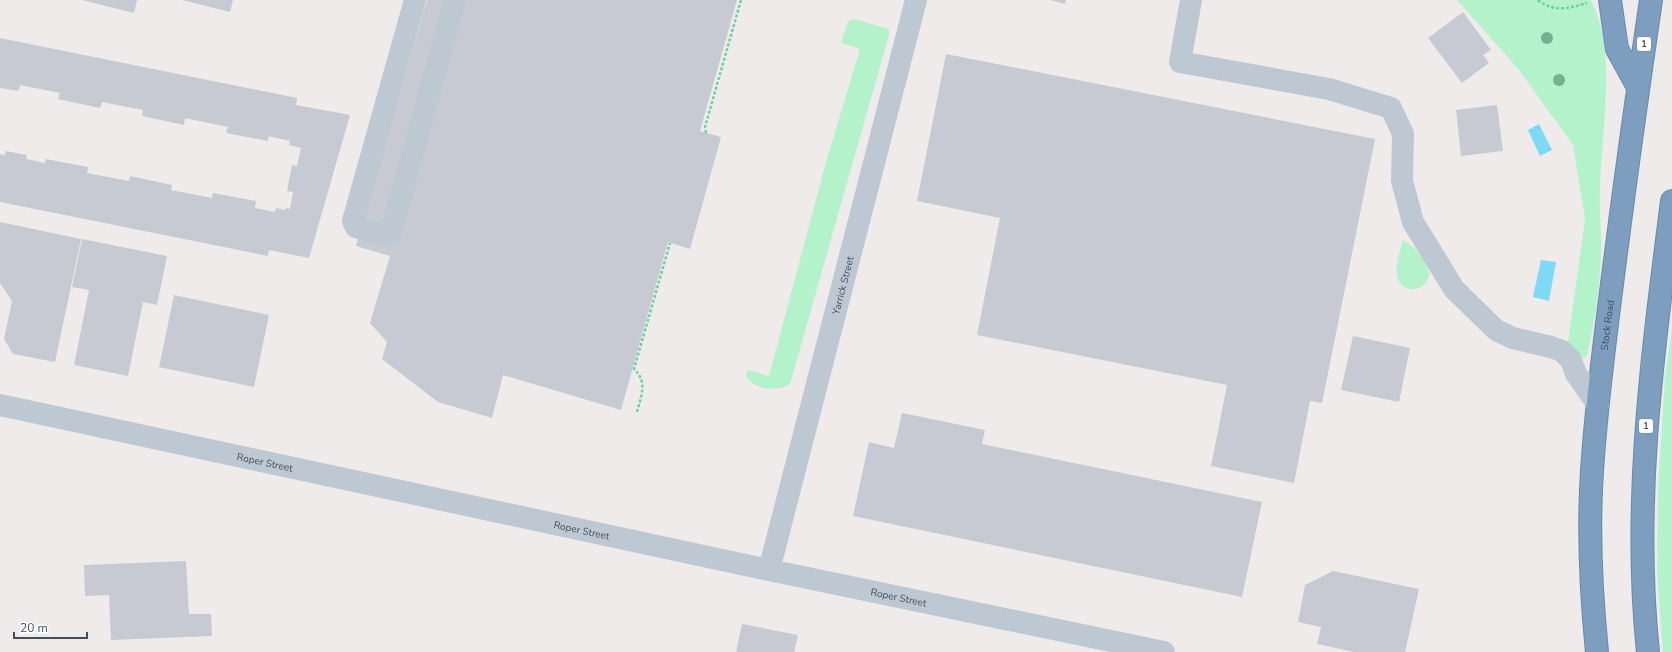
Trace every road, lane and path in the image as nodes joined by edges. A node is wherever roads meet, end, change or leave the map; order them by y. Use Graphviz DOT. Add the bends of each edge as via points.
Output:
graph roads {
  1 [pos="415,0"];
  2 [pos="455,0"];
  3 [pos="741,0"];
  4 [pos="916,0"];
  5 [pos="1191,0"];
  6 [pos="1538,0"];
  7 [pos="1651,0"];
  8 [pos="1601,1"];
  9 [pos="1638,87"];
  10 [pos="706,133"];
  11 [pos="1672,201"];
  12 [pos="670,243"];
  13 [pos="0,405"];
  14 [pos="1598,405"];
  15 [pos="637,412"];
  16 [pos="769,570"];
  17 [pos="1164,652"];
  18 [pos="1597,652"];
  19 [pos="1648,652"];
  1 -- 2 [label="street" via="353,221 356,227 385,236 391,232"];
  3 -- 10 [label="path" via="705,127"];
  4 -- 16 [label="street, Yarrick Street"];
  5 -- 14 [label="street" via="1180,62 1329,88 1391,108 1403,134 1402,182 1413,222 1454,289 1496,330 1513,338 1551,346 1562,351 1571,360 1576,374"];
  6 -- 8 [label="path" via="1559,9"];
  7 -- 9 [label="highway, Stock Road / 1"];
  8 -- 9 [label="highway" via="1617,49"];
  9 -- 14 [label="highway, Stock Road / 1"];
  11 -- 19 [label="highway, 1" via="1652,356 1643,471 1642,559"];
  12 -- 15 [label="path" via="634,369 640,374 643,384"];
  13 -- 16 [label="street, Roper Street"];
  14 -- 18 [label="highway, Stock Road / 1" via="1592,472 1591,539"];
  16 -- 17 [label="street, Roper Street"];
}
